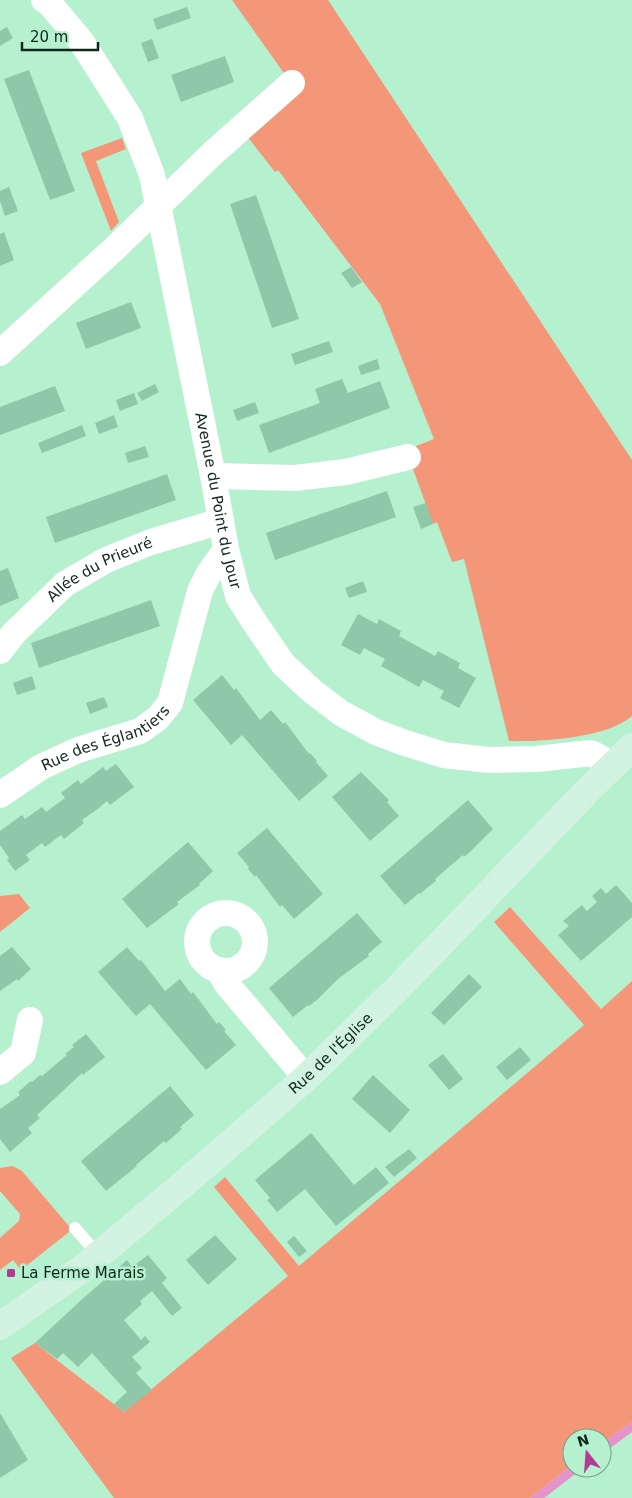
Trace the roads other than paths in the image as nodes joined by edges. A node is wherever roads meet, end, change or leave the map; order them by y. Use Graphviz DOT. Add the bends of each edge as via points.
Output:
graph roads {
  1 [pos="49,1"];
  2 [pos="292,84"];
  3 [pos="159,205"];
  4 [pos="0,353"];
  5 [pos="408,458"];
  6 [pos="213,476"];
  7 [pos="221,521"];
  8 [pos="226,549"];
  9 [pos="0,651"];
  10 [pos="622,756"];
  11 [pos="0,795"];
  12 [pos="219,970"];
  13 [pos="30,1020"];
  14 [pos="0,1072"];
  15 [pos="306,1078"];
  16 [pos="75,1228"];
  17 [pos="98,1255"];
  18 [pos="0,1326"];
  1 -- 3 [label="street, Avenue du Point du Jour" via="80,41 130,118 152,175"];
  2 -- 3 [label="street"];
  3 -- 4 [label="street"];
  3 -- 6 [label="street, Avenue du Point du Jour"];
  5 -- 6 [label="street" via="346,472 295,478"];
  6 -- 7 [label="street, Avenue du Point du Jour"];
  7 -- 8 [label="street, Avenue du Point du Jour"];
  7 -- 9 [label="street, Allée du Prieuré" via="151,542 106,560 65,584"];
  8 -- 10 [label="street, Avenue du Point du Jour" via="238,596 283,664 342,713 384,735 444,755 489,760 537,760 591,753"];
  8 -- 11 [label="street, Rue des Églantiers" via="200,591 170,703 158,718 140,731 78,750 41,767"];
  10 -- 15 [label="street, Rue de l'Église" via="400,986"];
  12 -- 15 [label="street" via="226,983"];
  13 -- 14 [label="street" via="23,1053"];
  15 -- 17 [label="street, Rue de l'Église"];
  16 -- 17 [label="lane"];
  17 -- 18 [label="street, Rue de l'Église"];
}
